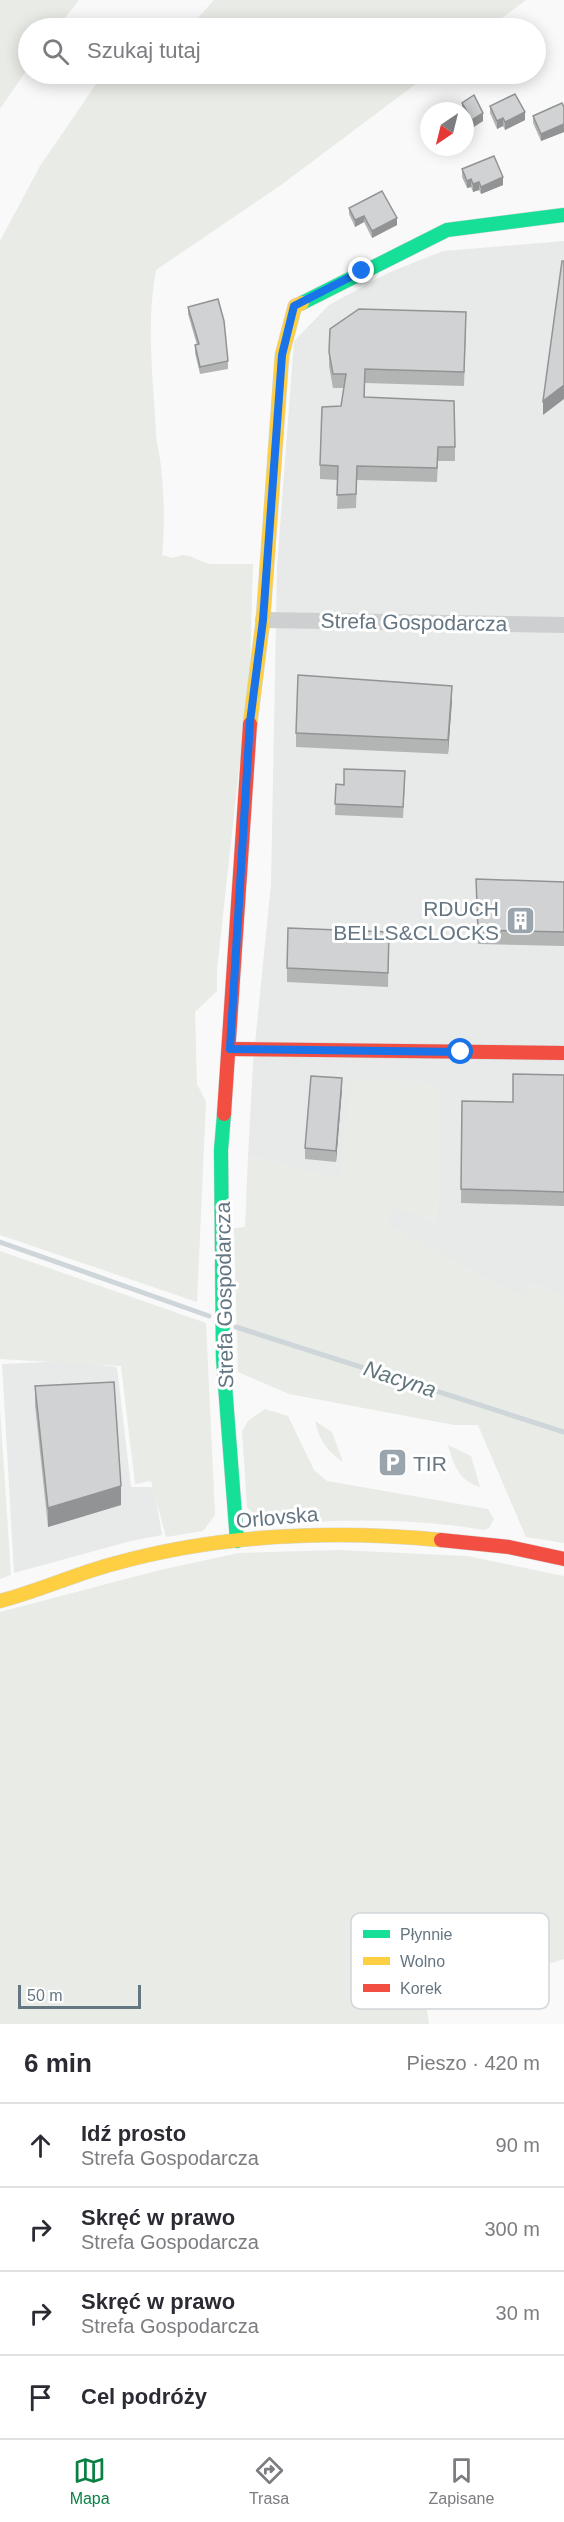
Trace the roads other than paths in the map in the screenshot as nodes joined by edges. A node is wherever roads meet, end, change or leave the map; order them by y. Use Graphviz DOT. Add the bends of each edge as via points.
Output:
graph roads {
  1 [pos="564,215"];
  2 [pos="263,620"];
  3 [pos="564,625"];
  4 [pos="230,1049"];
  5 [pos="564,1053"];
  6 [pos="237,1541"];
  7 [pos="564,1559"];
  8 [pos="0,1601"];
  1 -- 2 [label="street, Strefa Gospodarcza" via="447,230 294,306 282,355"];
  2 -- 3 [label="street, Strefa Gospodarcza"];
  2 -- 4 [label="street, Strefa Gospodarcza" via="250,722"];
  4 -- 5 [label="street"];
  4 -- 6 [label="street, Strefa Gospodarcza" via="221,1150 222,1347"];
  6 -- 7 [label="street, Orlovska" via="326,1534 395,1536 509,1547"];
  6 -- 8 [label="street, Orlovska" via="194,1545 112,1564"];
}
